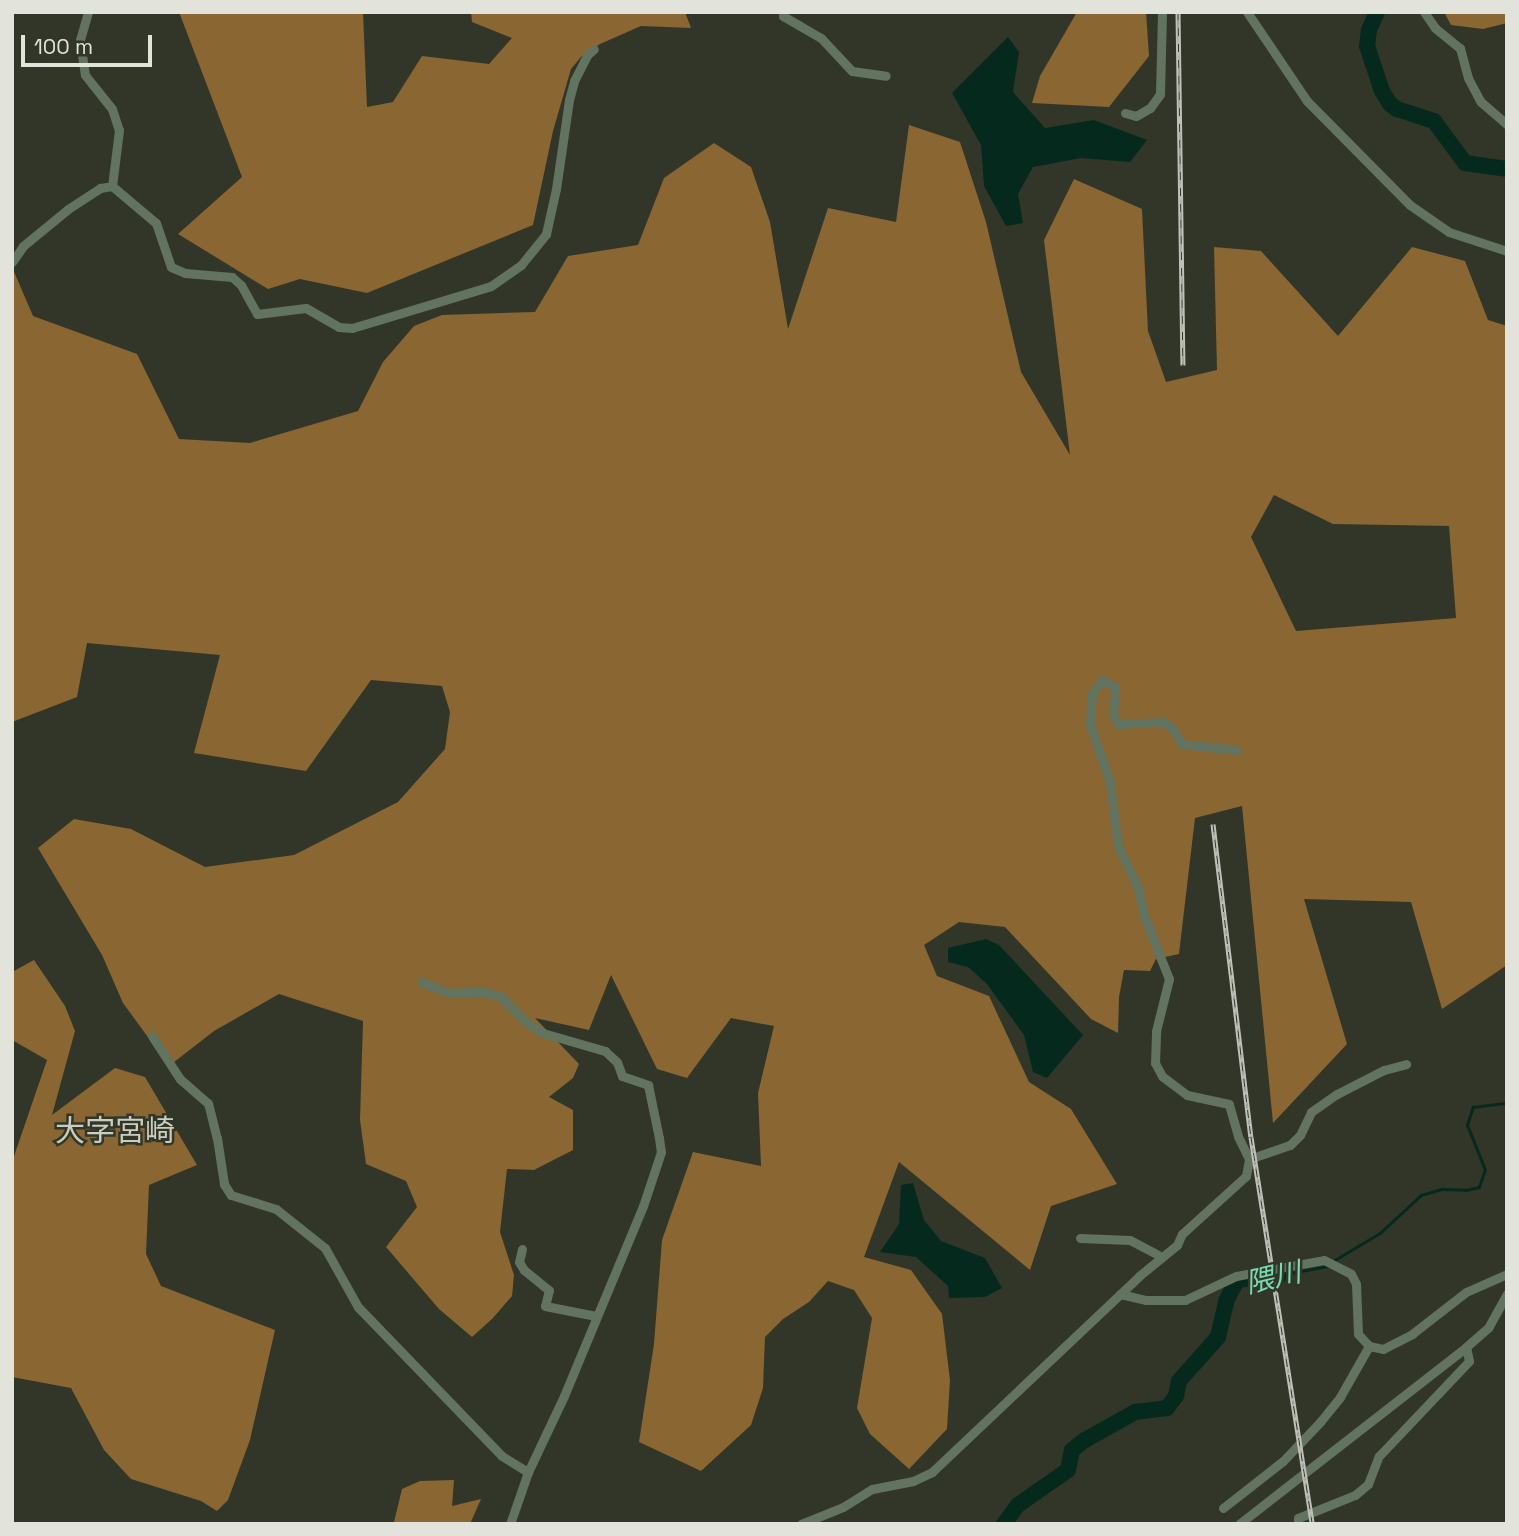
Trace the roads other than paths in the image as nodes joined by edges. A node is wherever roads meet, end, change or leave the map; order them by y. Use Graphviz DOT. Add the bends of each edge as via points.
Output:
graph roads {
  1 [pos="88,12"];
  2 [pos="784,12"];
  3 [pos="1162,12"];
  4 [pos="1247,12"];
  5 [pos="1424,12"];
  6 [pos="594,49"];
  7 [pos="886,76"];
  8 [pos="1125,113"];
  9 [pos="1507,125"];
  10 [pos="111,186"];
  11 [pos="1507,251"];
  12 [pos="12,262"];
  13 [pos="1237,750"];
  14 [pos="422,982"];
  15 [pos="152,1037"];
  16 [pos="1406,1064"];
  17 [pos="1249,1159"];
  18 [pos="1080,1238"];
  19 [pos="522,1249"];
  20 [pos="1162,1257"];
  21 [pos="1507,1274"];
  22 [pos="1120,1294"];
  23 [pos="1507,1294"];
  24 [pos="596,1316"];
  25 [pos="1369,1346"];
  26 [pos="1466,1347"];
  27 [pos="528,1472"];
  28 [pos="1223,1508"];
  29 [pos="510,1524"];
  30 [pos="801,1524"];
  31 [pos="1239,1524"];
  32 [pos="1298,1524"];
  1 -- 10 [label="street" via="80,40 85,75 112,109 119,130"];
  2 -- 7 [label="street" via="783,16 821,38 852,71"];
  3 -- 8 [label="street" via="1160,94 1136,116"];
  4 -- 11 [label="street" via="1307,101 1410,205 1449,232"];
  5 -- 9 [label="street" via="1435,28 1460,48 1480,102"];
  6 -- 10 [label="street" via="578,73 569,100 551,220 539,246 522,265 491,286 360,327 339,327 306,309 257,314 232,277 177,271 166,258 156,223"];
  10 -- 12 [label="street" via="68,209 23,246"];
  13 -- 17 [label="street" via="1182,744 1164,722 1118,724 1113,714 1115,687 1102,680 1092,694 1090,724 1110,782 1118,846 1138,888 1169,979 1156,1031 1155,1063 1162,1076 1187,1095 1230,1104"];
  14 -- 24 [label="street" via="448,993 500,996 543,1033 606,1051 622,1076 648,1085 660,1152 639,1217"];
  15 -- 27 [label="street" via="180,1079 208,1103 224,1184 231,1195 276,1209 325,1248 358,1307 502,1456"];
  16 -- 17 [label="street" via="1337,1094 1311,1112 1290,1144"];
  17 -- 20 [label="street" via="1246,1176"];
  18 -- 20 [label="street" via="1130,1240"];
  19 -- 24 [label="street" via="519,1262 524,1270 549,1290 545,1306"];
  20 -- 22 [label="street"];
  21 -- 25 [label="street" via="1466,1292 1394,1346"];
  22 -- 25 [label="street" via="1146,1300 1185,1300 1236,1276 1324,1259 1351,1274 1356,1284 1358,1334"];
  22 -- 30 [label="street" via="932,1472 872,1489"];
  23 -- 26 [label="street" via="1488,1328"];
  24 -- 27 [label="street"];
  25 -- 28 [label="street" via="1320,1422 1283,1461"];
  26 -- 31 [label="street"];
  26 -- 32 [label="street" via="1469,1360 1379,1456 1368,1484 1355,1495 1298,1518"];
  27 -- 29 [label="street"];
}
